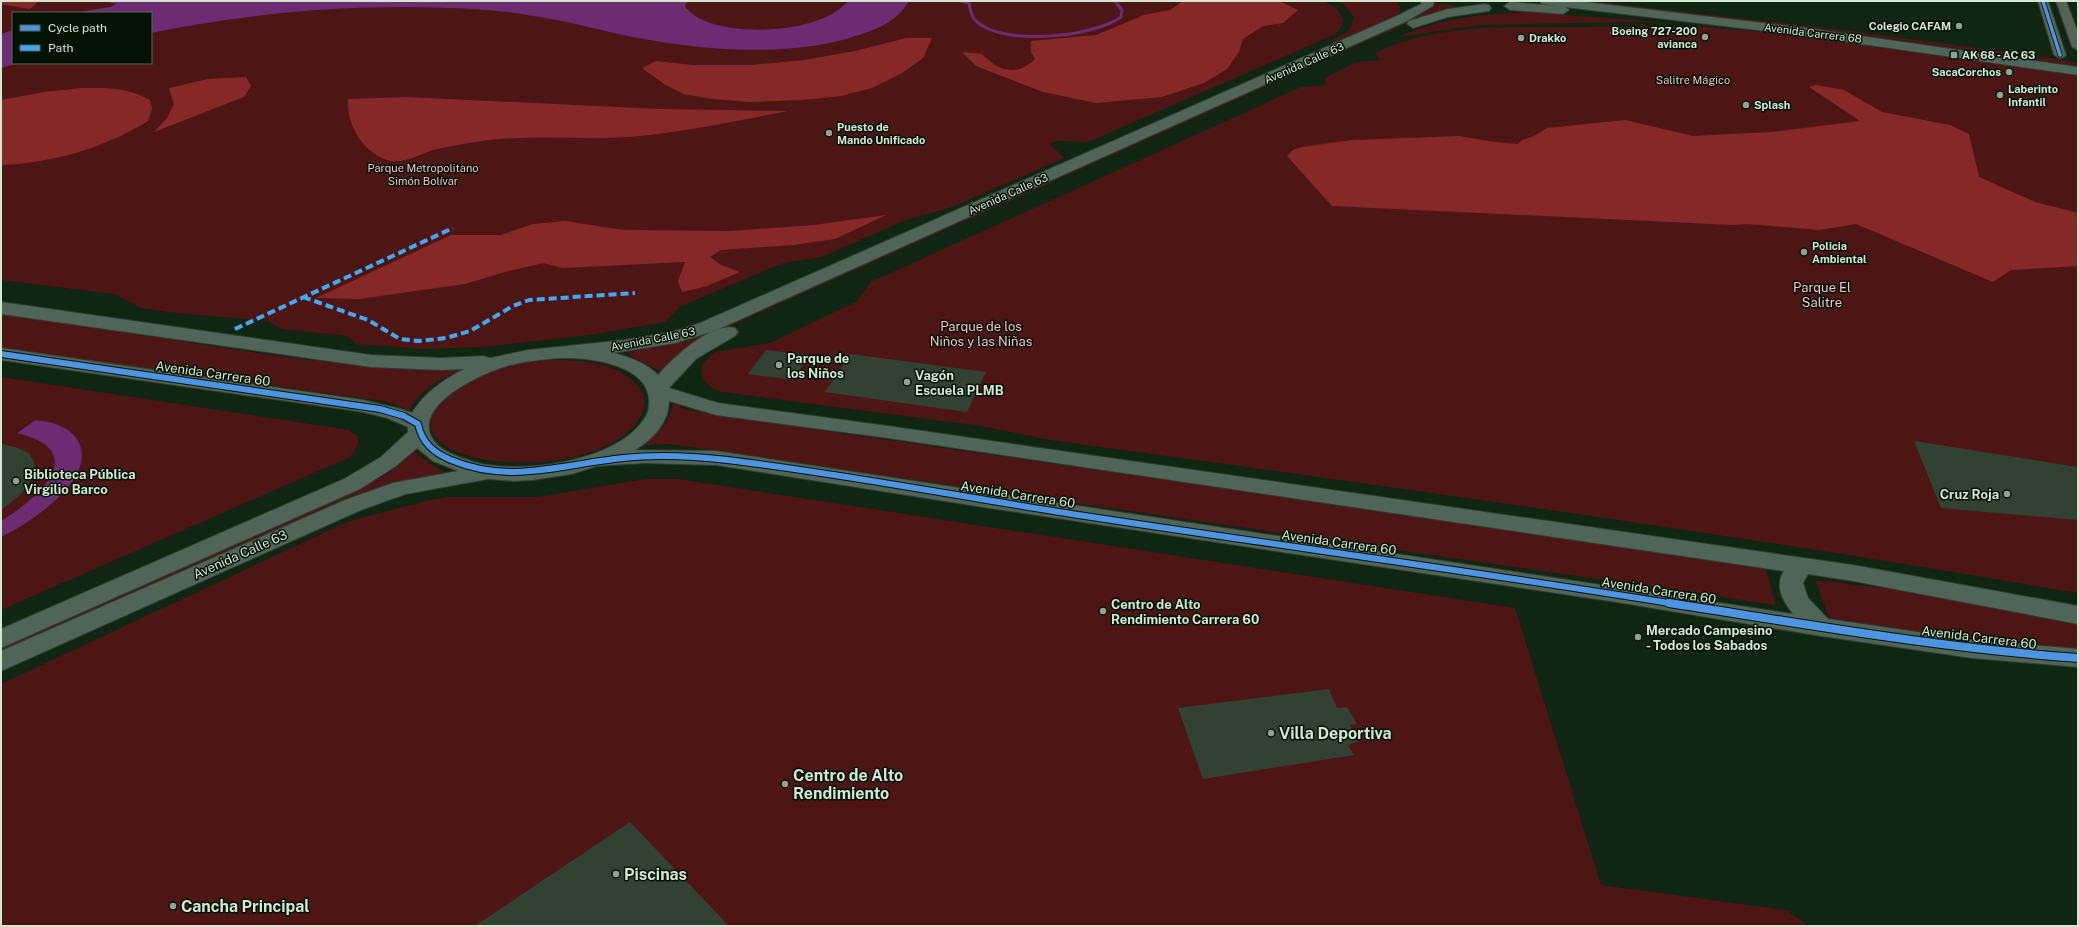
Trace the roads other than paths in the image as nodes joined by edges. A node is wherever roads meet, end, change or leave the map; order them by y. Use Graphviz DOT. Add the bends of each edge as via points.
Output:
graph roads {
  1 [pos="1408,1"];
  2 [pos="1428,1"];
  3 [pos="1434,1"];
  4 [pos="1527,1"];
  5 [pos="1546,1"];
  6 [pos="1623,1"];
  7 [pos="2043,1"];
  8 [pos="2060,1"];
  9 [pos="1498,9"];
  10 [pos="1759,14"];
  11 [pos="1775,22"];
  12 [pos="1405,23"];
  13 [pos="1882,30"];
  14 [pos="2078,47"];
  15 [pos="2054,54"];
  16 [pos="2078,57"];
  17 [pos="2078,70"];
  18 [pos="1202,113"];
  19 [pos="1,308"];
  20 [pos="573,352"];
  21 [pos="1,354"];
  22 [pos="510,359"];
  23 [pos="659,390"];
  24 [pos="419,428"];
  25 [pos="596,460"];
  26 [pos="487,472"];
  27 [pos="1802,566"];
  28 [pos="2078,615"];
  29 [pos="1821,627"];
  30 [pos="1,639"];
  31 [pos="2078,658"];
  32 [pos="1,662"];
  1 -- 12 [label="main road" via="1411,10"];
  2 -- 12 [label="main road, Avenida Calle 63" via="1427,6"];
  3 -- 9 [label="main road" via="1464,7"];
  4 -- 9 [label="main road"];
  5 -- 11 [label="main road, Avenida Carrera 68"];
  6 -- 11 [label="main road, Avenida Carrera 68"];
  7 -- 15 [label="street"];
  8 -- 14 [label="street"];
  9 -- 11 [label="main road"];
  9 -- 12 [label="main road"];
  10 -- 11 [label="main road"];
  11 -- 13 [label="main road, Avenida Carrera 68"];
  11 -- 17 [label="main road, Avenida Carrera 68"];
  12 -- 18 [label="main road, Avenida Calle 63"];
  15 -- 16 [label="main road"];
  18 -- 20 [label="main road, Avenida Calle 63" via="707,327 688,334 646,342"];
  18 -- 23 [label="main road, Avenida Calle 63" via="716,338 671,370"];
  19 -- 22 [label="main road" via="371,361 442,364"];
  20 -- 22 [label="main road"];
  20 -- 23 [label="main road" via="607,358 632,366 646,374"];
  21 -- 24 [label="main road, Avenida Carrera 60" via="363,406 394,413"];
  22 -- 24 [label="main road, Avenida Calle 63" via="484,367 448,385 426,407"];
  23 -- 25 [label="main road" via="661,401 658,414 650,427 624,448"];
  23 -- 27 [label="main road" via="716,409"];
  24 -- 26 [label="main road" via="423,441 431,449 446,458"];
  24 -- 30 [label="main road, Avenida Calle 63" via="400,454 352,484"];
  25 -- 26 [label="main road" via="544,472"];
  25 -- 29 [label="main road, Avenida Carrera 60" via="646,456 716,458"];
  26 -- 32 [label="main road, Avenida Calle 63" via="401,488 353,505"];
  27 -- 28 [label="main road"];
  27 -- 29 [label="main road" via="1793,577 1793,592 1804,610"];
  29 -- 31 [label="main road, Avenida Carrera 60" via="1949,646"];
}
